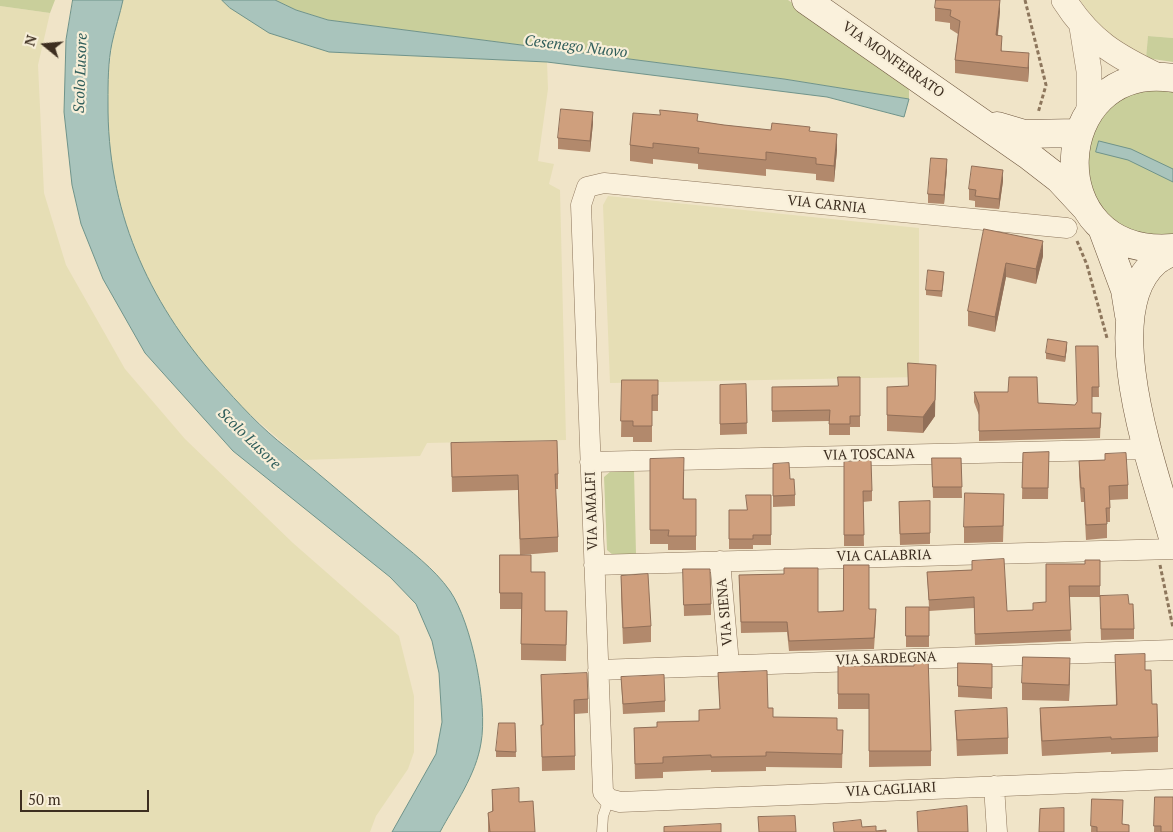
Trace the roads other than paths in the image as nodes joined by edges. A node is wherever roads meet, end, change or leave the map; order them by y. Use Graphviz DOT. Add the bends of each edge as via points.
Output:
graph roads {
  1 [pos="806,0"];
  2 [pos="1064,0"];
  3 [pos="1082,26"];
  4 [pos="1166,77"];
  5 [pos="979,120"];
  6 [pos="1084,122"];
  7 [pos="587,187"];
  8 [pos="1084,206"];
  9 [pos="1067,228"];
  10 [pos="1102,228"];
  11 [pos="1173,250"];
  12 [pos="1130,316"];
  13 [pos="1149,449"];
  14 [pos="590,462"];
  15 [pos="1173,538"];
  16 [pos="1173,549"];
  17 [pos="720,560"];
  18 [pos="594,565"];
  19 [pos="1173,650"];
  20 [pos="729,664"];
  21 [pos="598,670"];
  22 [pos="1173,779"];
  23 [pos="994,786"];
  24 [pos="609,799"];
  25 [pos="602,832"];
  26 [pos="997,832"];
  1 -- 5 [label="main road, VIA MONFERRATO"];
  2 -- 3 [label="street"];
  3 -- 4 [label="street" via="1118,57"];
  3 -- 6 [label="street" via="1089,71"];
  4 -- 6 [label="main road" via="1132,80 1116,88"];
  5 -- 6 [label="main road, VIA MONFERRATO" via="1024,134"];
  5 -- 8 [label="main road, VIA MONFERRATO" via="1059,179"];
  6 -- 8 [label="main road" via="1073,156 1074,180"];
  7 -- 9 [label="street, VIA CARNIA" via="604,183"];
  7 -- 14 [label="street, VIA AMALFI" via="581,204"];
  8 -- 10 [label="main road"];
  10 -- 11 [label="main road" via="1126,243 1153,250"];
  10 -- 12 [label="main road" via="1125,290"];
  11 -- 12 [label="main road" via="1156,261 1148,272 1134,299"];
  12 -- 13 [label="main road" via="1130,370"];
  13 -- 14 [label="street, VIA TOSCANA"];
  13 -- 15 [label="main road"];
  14 -- 18 [label="street, VIA AMALFI"];
  16 -- 17 [label="street, VIA CALABRIA"];
  17 -- 18 [label="street, VIA CALABRIA"];
  17 -- 20 [label="street, VIA SIENA"];
  18 -- 21 [label="street, VIA AMALFI"];
  19 -- 20 [label="street, VIA SARDEGNA"];
  20 -- 21 [label="street, VIA SARDEGNA"];
  21 -- 24 [label="street, VIA AMALFI" via="601,780 603,792"];
  22 -- 23 [label="street, VIA CAGLIARI"];
  23 -- 24 [label="street, VIA CAGLIARI" via="634,802"];
  23 -- 26 [label="street"];
  24 -- 25 [label="lane"];
}
